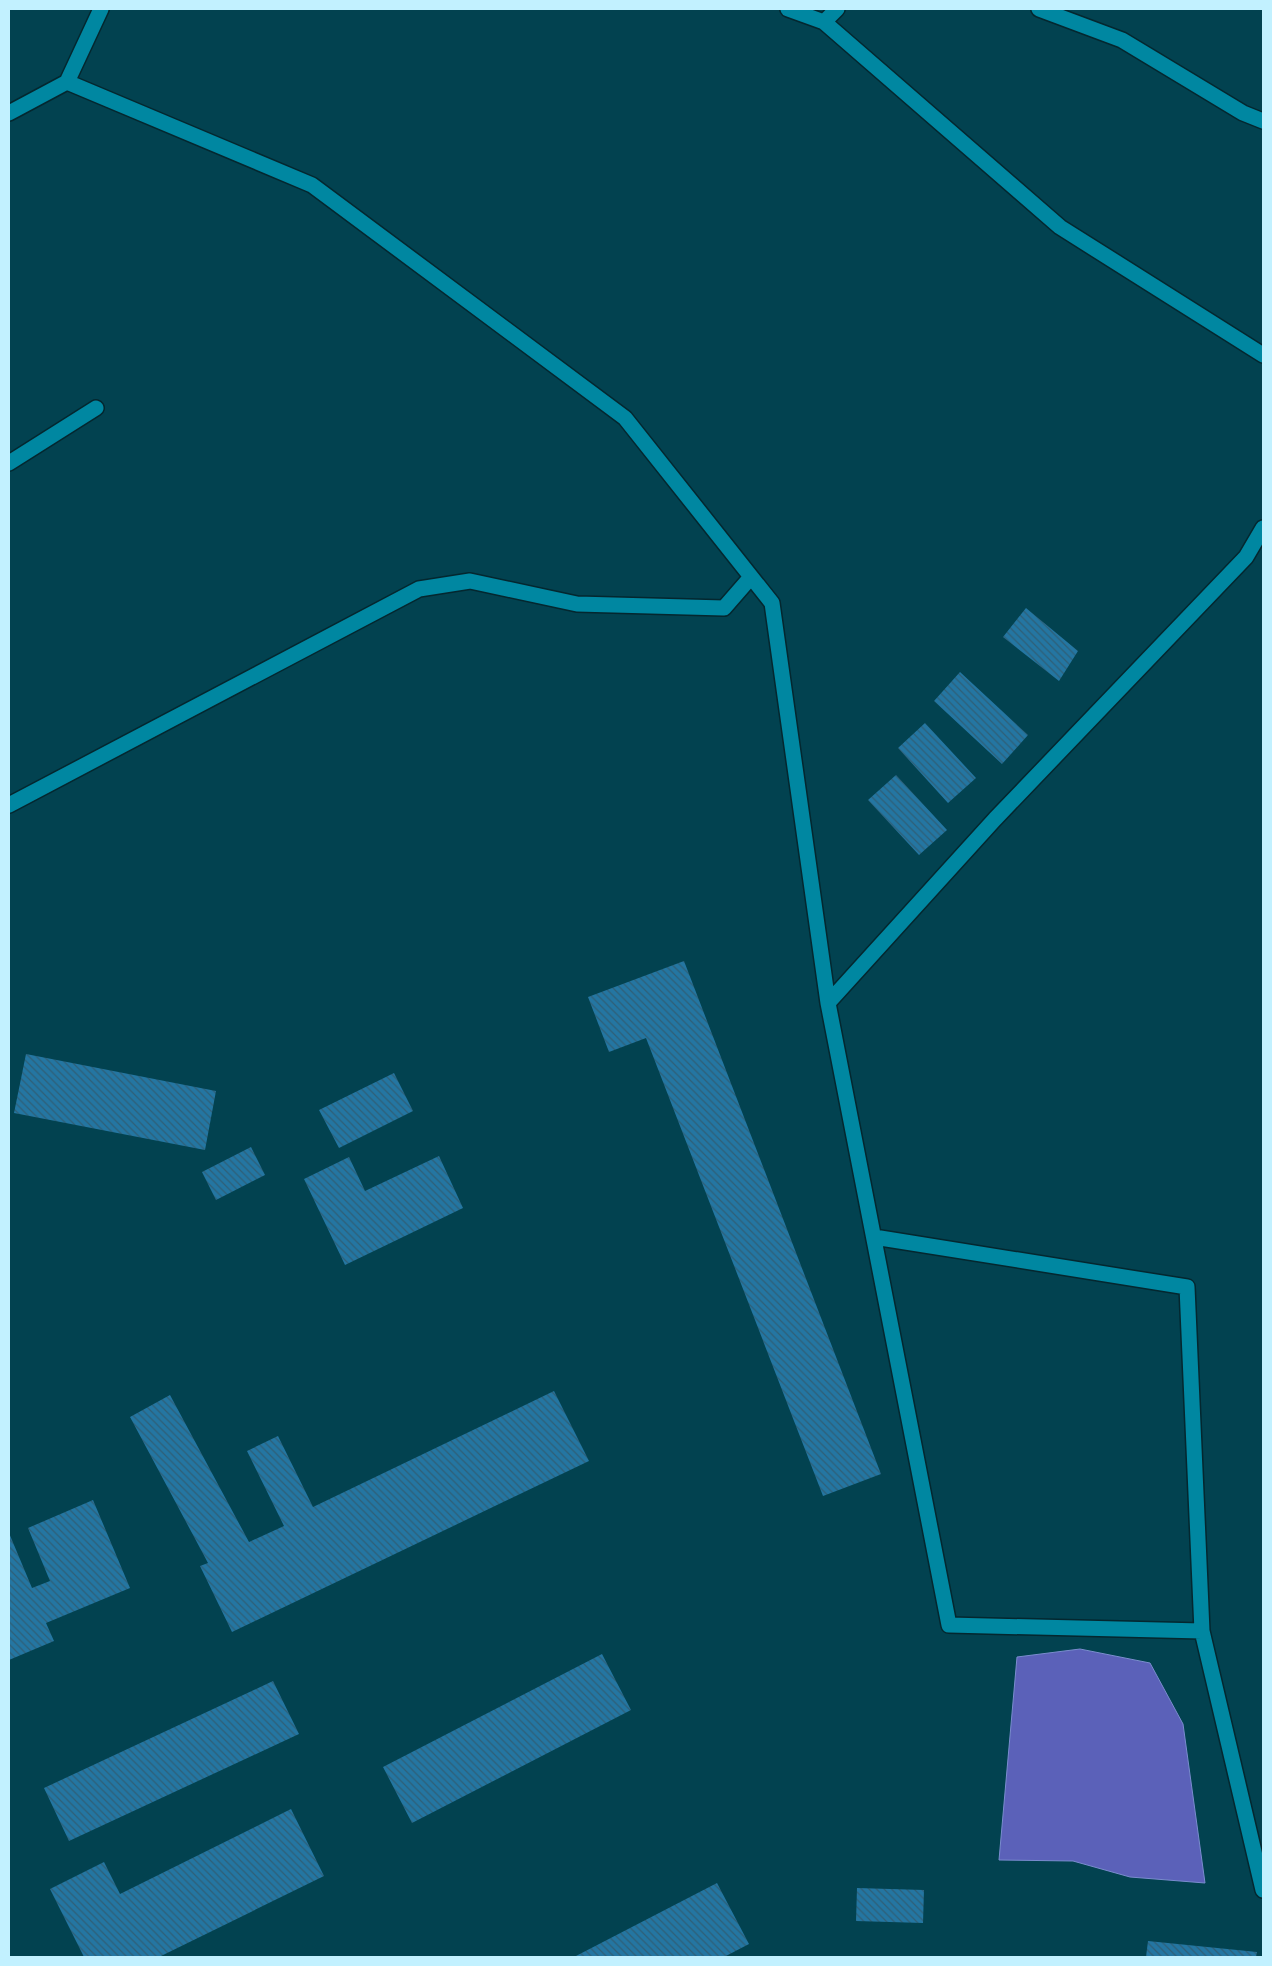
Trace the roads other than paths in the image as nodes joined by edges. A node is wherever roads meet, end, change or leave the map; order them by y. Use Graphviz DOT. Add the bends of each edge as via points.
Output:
graph roads {
  1 [pos="100,9"];
  2 [pos="788,9"];
  3 [pos="837,9"];
  4 [pos="1039,9"];
  5 [pos="824,22"];
  6 [pos="67,82"];
  7 [pos="9,113"];
  8 [pos="1263,121"];
  9 [pos="1263,355"];
  10 [pos="96,408"];
  11 [pos="9,464"];
  12 [pos="1263,528"];
  13 [pos="751,577"];
  14 [pos="9,805"];
  15 [pos="828,1004"];
  16 [pos="874,1237"];
  17 [pos="1202,1631"];
  18 [pos="1263,1890"];
  1 -- 6 [label="street"];
  2 -- 5 [label="street"];
  3 -- 5 [label="street"];
  4 -- 8 [label="street" via="1122,40 1243,113"];
  5 -- 9 [label="street" via="1060,227"];
  6 -- 7 [label="street"];
  6 -- 13 [label="street" via="312,185 625,418"];
  10 -- 11 [label="street"];
  12 -- 15 [label="street" via="1246,557 995,819"];
  13 -- 14 [label="street" via="724,608 577,604 470,581 419,588"];
  13 -- 15 [label="street" via="772,603"];
  15 -- 16 [label="street"];
  16 -- 17 [label="street" via="949,1625"];
  16 -- 17 [label="street" via="1187,1287"];
  17 -- 18 [label="street"];
}
